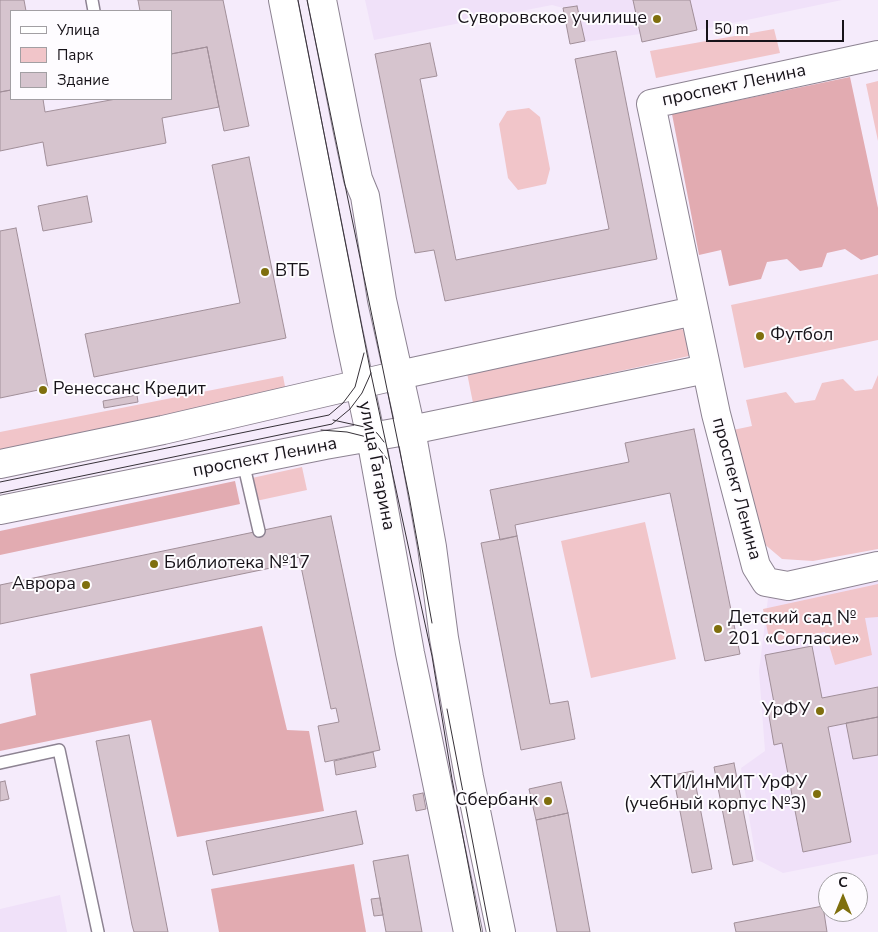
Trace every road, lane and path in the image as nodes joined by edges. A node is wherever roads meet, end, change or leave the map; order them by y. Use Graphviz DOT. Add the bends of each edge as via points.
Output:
graph roads {
  1 [pos="283,0"];
  2 [pos="322,0"];
  3 [pos="878,54"];
  4 [pos="694,311"];
  5 [pos="706,369"];
  6 [pos="399,375"];
  7 [pos="359,386"];
  8 [pos="411,430"];
  9 [pos="371,438"];
  10 [pos="243,462"];
  11 [pos="0,464"];
  12 [pos="0,510"];
  13 [pos="259,531"];
  14 [pos="878,566"];
  15 [pos="0,763"];
  16 [pos="98,932"];
  17 [pos="468,932"];
  18 [pos="502,932"];
  1 -- 7 [label="main road, улица Гагарина"];
  2 -- 6 [label="main road" via="358,179 365,196 382,300"];
  3 -- 4 [label="main road, проспект Ленина" via="650,104"];
  4 -- 5 [label="main road, проспект Ленина"];
  4 -- 6 [label="main road"];
  5 -- 8 [label="main road, проспект Ленина"];
  5 -- 14 [label="main road, проспект Ленина" via="756,566 766,582 788,586"];
  6 -- 7 [label="main road"];
  6 -- 8 [label="main road"];
  7 -- 9 [label="main road, улица Гагарина"];
  7 -- 11 [label="main road"];
  8 -- 9 [label="main road, проспект Ленина"];
  8 -- 18 [label="main road" via="469,777"];
  9 -- 10 [label="main road, проспект Ленина"];
  9 -- 17 [label="main road, улица Гагарина" via="410,653"];
  10 -- 12 [label="main road, проспект Ленина"];
  10 -- 13 [label="lane"];
  15 -- 16 [label="lane" via="60,750"];
}
